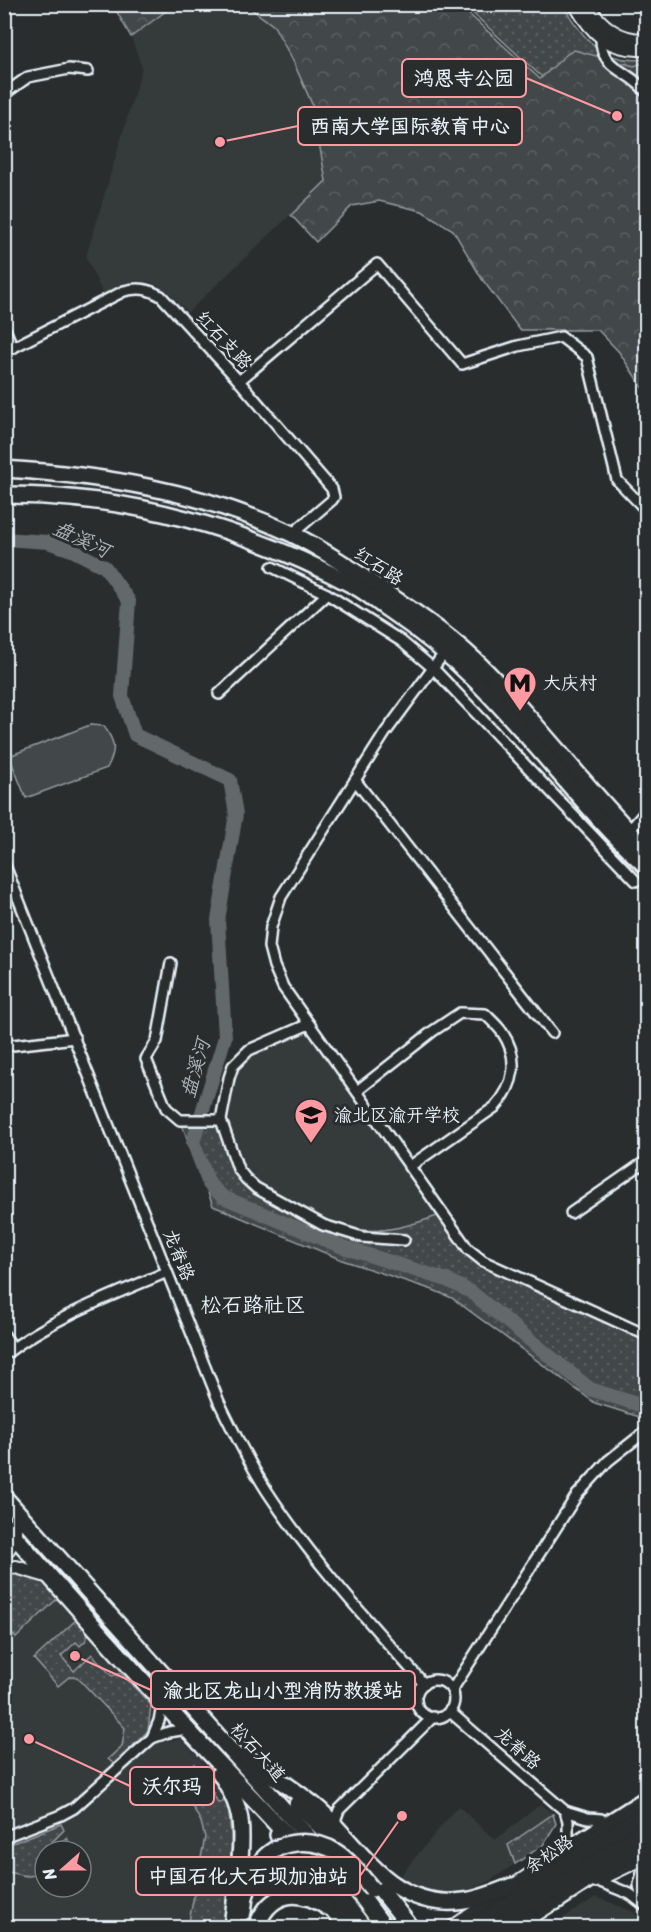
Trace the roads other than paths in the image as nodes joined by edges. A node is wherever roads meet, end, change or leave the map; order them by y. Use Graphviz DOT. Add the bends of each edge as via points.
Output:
graph roads {
  1 [pos="574,4"];
  2 [pos="586,4"];
  3 [pos="601,38"];
  4 [pos="646,40"];
  5 [pos="646,49"];
  6 [pos="88,71"];
  7 [pos="646,92"];
  8 [pos="4,94"];
  9 [pos="4,327"];
  10 [pos="9,350"];
  11 [pos="239,381"];
  12 [pos="4,469"];
  13 [pos="4,495"];
  14 [pos="646,510"];
  15 [pos="292,534"];
  16 [pos="273,567"];
  17 [pos="327,594"];
  18 [pos="445,652"];
  19 [pos="434,669"];
  20 [pos="219,694"];
  21 [pos="355,780"];
  22 [pos="646,811"];
  23 [pos="629,831"];
  24 [pos="646,849"];
  25 [pos="4,863"];
  26 [pos="646,866"];
  27 [pos="636,881"];
  28 [pos="171,963"];
  29 [pos="309,1024"];
  30 [pos="552,1033"];
  31 [pos="75,1038"];
  32 [pos="4,1046"];
  33 [pos="357,1091"];
  34 [pos="216,1120"];
  35 [pos="646,1161"];
  36 [pos="409,1167"];
  37 [pos="571,1213"];
  38 [pos="404,1240"];
  39 [pos="168,1272"];
  40 [pos="4,1335"];
  41 [pos="646,1335"];
  42 [pos="13,1348"];
  43 [pos="4,1355"];
  44 [pos="646,1431"];
  45 [pos="4,1497"];
  46 [pos="16,1509"];
  47 [pos="10,1530"];
  48 [pos="40,1535"];
  49 [pos="4,1556"];
  50 [pos="4,1568"];
  51 [pos="50,1576"];
  52 [pos="424,1684"];
  53 [pos="452,1690"];
  54 [pos="163,1702"];
  55 [pos="449,1711"];
  56 [pos="433,1717"];
  57 [pos="187,1729"];
  58 [pos="215,1734"];
  59 [pos="152,1738"];
  60 [pos="202,1745"];
  61 [pos="249,1760"];
  62 [pos="646,1790"];
  63 [pos="646,1799"];
  64 [pos="339,1810"];
  65 [pos="565,1810"];
  66 [pos="322,1812"];
  67 [pos="646,1812"];
  68 [pos="267,1814"];
  69 [pos="601,1819"];
  70 [pos="336,1828"];
  71 [pos="646,1828"];
  72 [pos="4,1837"];
  73 [pos="646,1842"];
  74 [pos="568,1846"];
  75 [pos="646,1858"];
  76 [pos="546,1863"];
  77 [pos="597,1881"];
  78 [pos="512,1886"];
  79 [pos="555,1902"];
  80 [pos="645,1907"];
  81 [pos="339,1915"];
  82 [pos="527,1923"];
  83 [pos="232,1928"];
  84 [pos="242,1928"];
  85 [pos="256,1928"];
  86 [pos="348,1928"];
  87 [pos="364,1928"];
  88 [pos="385,1928"];
  89 [pos="401,1928"];
  90 [pos="411,1928"];
  91 [pos="451,1928"];
  92 [pos="472,1928"];
  93 [pos="496,1928"];
  94 [pos="516,1928"];
  1 -- 3 [label="main road"];
  2 -- 4 [label="main road" via="610,30"];
  3 -- 5 [label="main road" via="620,46"];
  3 -- 7 [label="street" via="601,52 606,60"];
  6 -- 8 [label="street" via="69,69 28,77"];
  9 -- 10 [label="street"];
  10 -- 11 [label="street, 红石支路" via="136,288 161,296"];
  11 -- 14 [label="street" via="376,264 462,364 561,337 588,357 617,480"];
  11 -- 15 [label="street, 红石支路" via="334,493 332,500"];
  12 -- 15 [label="highway, 红石路" via="102,477 174,492 213,502"];
  13 -- 18 [label="highway, 红石路" via="58,496 138,507 249,539 357,588"];
  15 -- 23 [label="highway, 红石路" via="422,617 486,670"];
  16 -- 17 [label="street"];
  17 -- 19 [label="street" via="400,641"];
  17 -- 20 [label="street"];
  18 -- 19 [label="street"];
  18 -- 26 [label="highway, 红石路"];
  19 -- 21 [label="street"];
  19 -- 27 [label="street"];
  21 -- 29 [label="street" via="281,897 271,927 269,947 274,966 283,987"];
  21 -- 30 [label="street"];
  22 -- 23 [label="street"];
  23 -- 24 [label="highway, 红石路"];
  25 -- 31 [label="street, 龙脊路"];
  28 -- 34 [label="street" via="157,1041 146,1059 166,1108 180,1120"];
  29 -- 33 [label="street"];
  29 -- 34 [label="street" via="241,1057 228,1078"];
  31 -- 32 [label="street"];
  31 -- 39 [label="street, 龙脊路"];
  33 -- 36 [label="street"];
  33 -- 36 [label="street" via="460,1013 486,1014 503,1033 512,1057 513,1074 505,1096"];
  34 -- 38 [label="street" via="238,1169 256,1188 323,1225 363,1237"];
  35 -- 37 [label="street"];
  36 -- 41 [label="street" via="474,1256"];
  39 -- 42 [label="street" via="70,1313"];
  39 -- 52 [label="street, 龙脊路" via="219,1402 268,1492 335,1580"];
  40 -- 42 [label="street"];
  42 -- 43 [label="street"];
  44 -- 53 [label="street" via="608,1461 577,1495"];
  45 -- 46 [label="highway, 松石大道"];
  46 -- 47 [label="main road"];
  46 -- 48 [label="highway, 松石大道"];
  47 -- 48 [label="main road"];
  47 -- 49 [label="main road"];
  47 -- 51 [label="highway, 松石大道"];
  48 -- 58 [label="highway, 松石大道"];
  50 -- 51 [label="main road" via="16,1567"];
  51 -- 54 [label="highway, 松石大道"];
  52 -- 53 [label="street" via="440,1680"];
  52 -- 56 [label="street" via="417,1694 418,1707"];
  53 -- 55 [label="street" via="454,1701"];
  54 -- 57 [label="highway, 松石大道"];
  54 -- 59 [label="street"];
  55 -- 56 [label="street"];
  55 -- 65 [label="street, 龙脊路"];
  56 -- 64 [label="street"];
  57 -- 59 [label="street"];
  57 -- 60 [label="highway, 松石大道"];
  58 -- 61 [label="highway"];
  58 -- 88 [label="highway, 松石大道" via="362,1897"];
  59 -- 72 [label="street" via="74,1808"];
  60 -- 68 [label="highway, 松石大道"];
  60 -- 83 [label="highway" via="233,1797 240,1818"];
  61 -- 66 [label="highway"];
  61 -- 90 [label="highway" via="378,1884"];
  62 -- 69 [label="main road"];
  63 -- 76 [label="highway"];
  64 -- 66 [label="street"];
  64 -- 70 [label="street"];
  65 -- 69 [label="street"];
  65 -- 74 [label="street" via="570,1833"];
  66 -- 70 [label="highway"];
  67 -- 92 [label="highway, 余松路"];
  68 -- 81 [label="highway" via="288,1855"];
  68 -- 87 [label="highway, 松石大道"];
  69 -- 74 [label="main road"];
  70 -- 78 [label="highway" via="384,1878 420,1899 466,1901"];
  71 -- 93 [label="highway, 余松路"];
  73 -- 79 [label="highway"];
  74 -- 76 [label="main road"];
  75 -- 77 [label="main road"];
  75 -- 80 [label="street" via="639,1885"];
  76 -- 78 [label="main road"];
  77 -- 79 [label="main road"];
  77 -- 80 [label="street" via="630,1894"];
  78 -- 91 [label="main road"];
  79 -- 82 [label="main road"];
  81 -- 85 [label="highway" via="316,1899 291,1895 269,1906"];
  81 -- 86 [label="highway"];
  82 -- 94 [label="main road"];
  84 -- 89 [label="highway, bridge" via="252,1875 264,1858 298,1842 336,1852 372,1889"];
}
